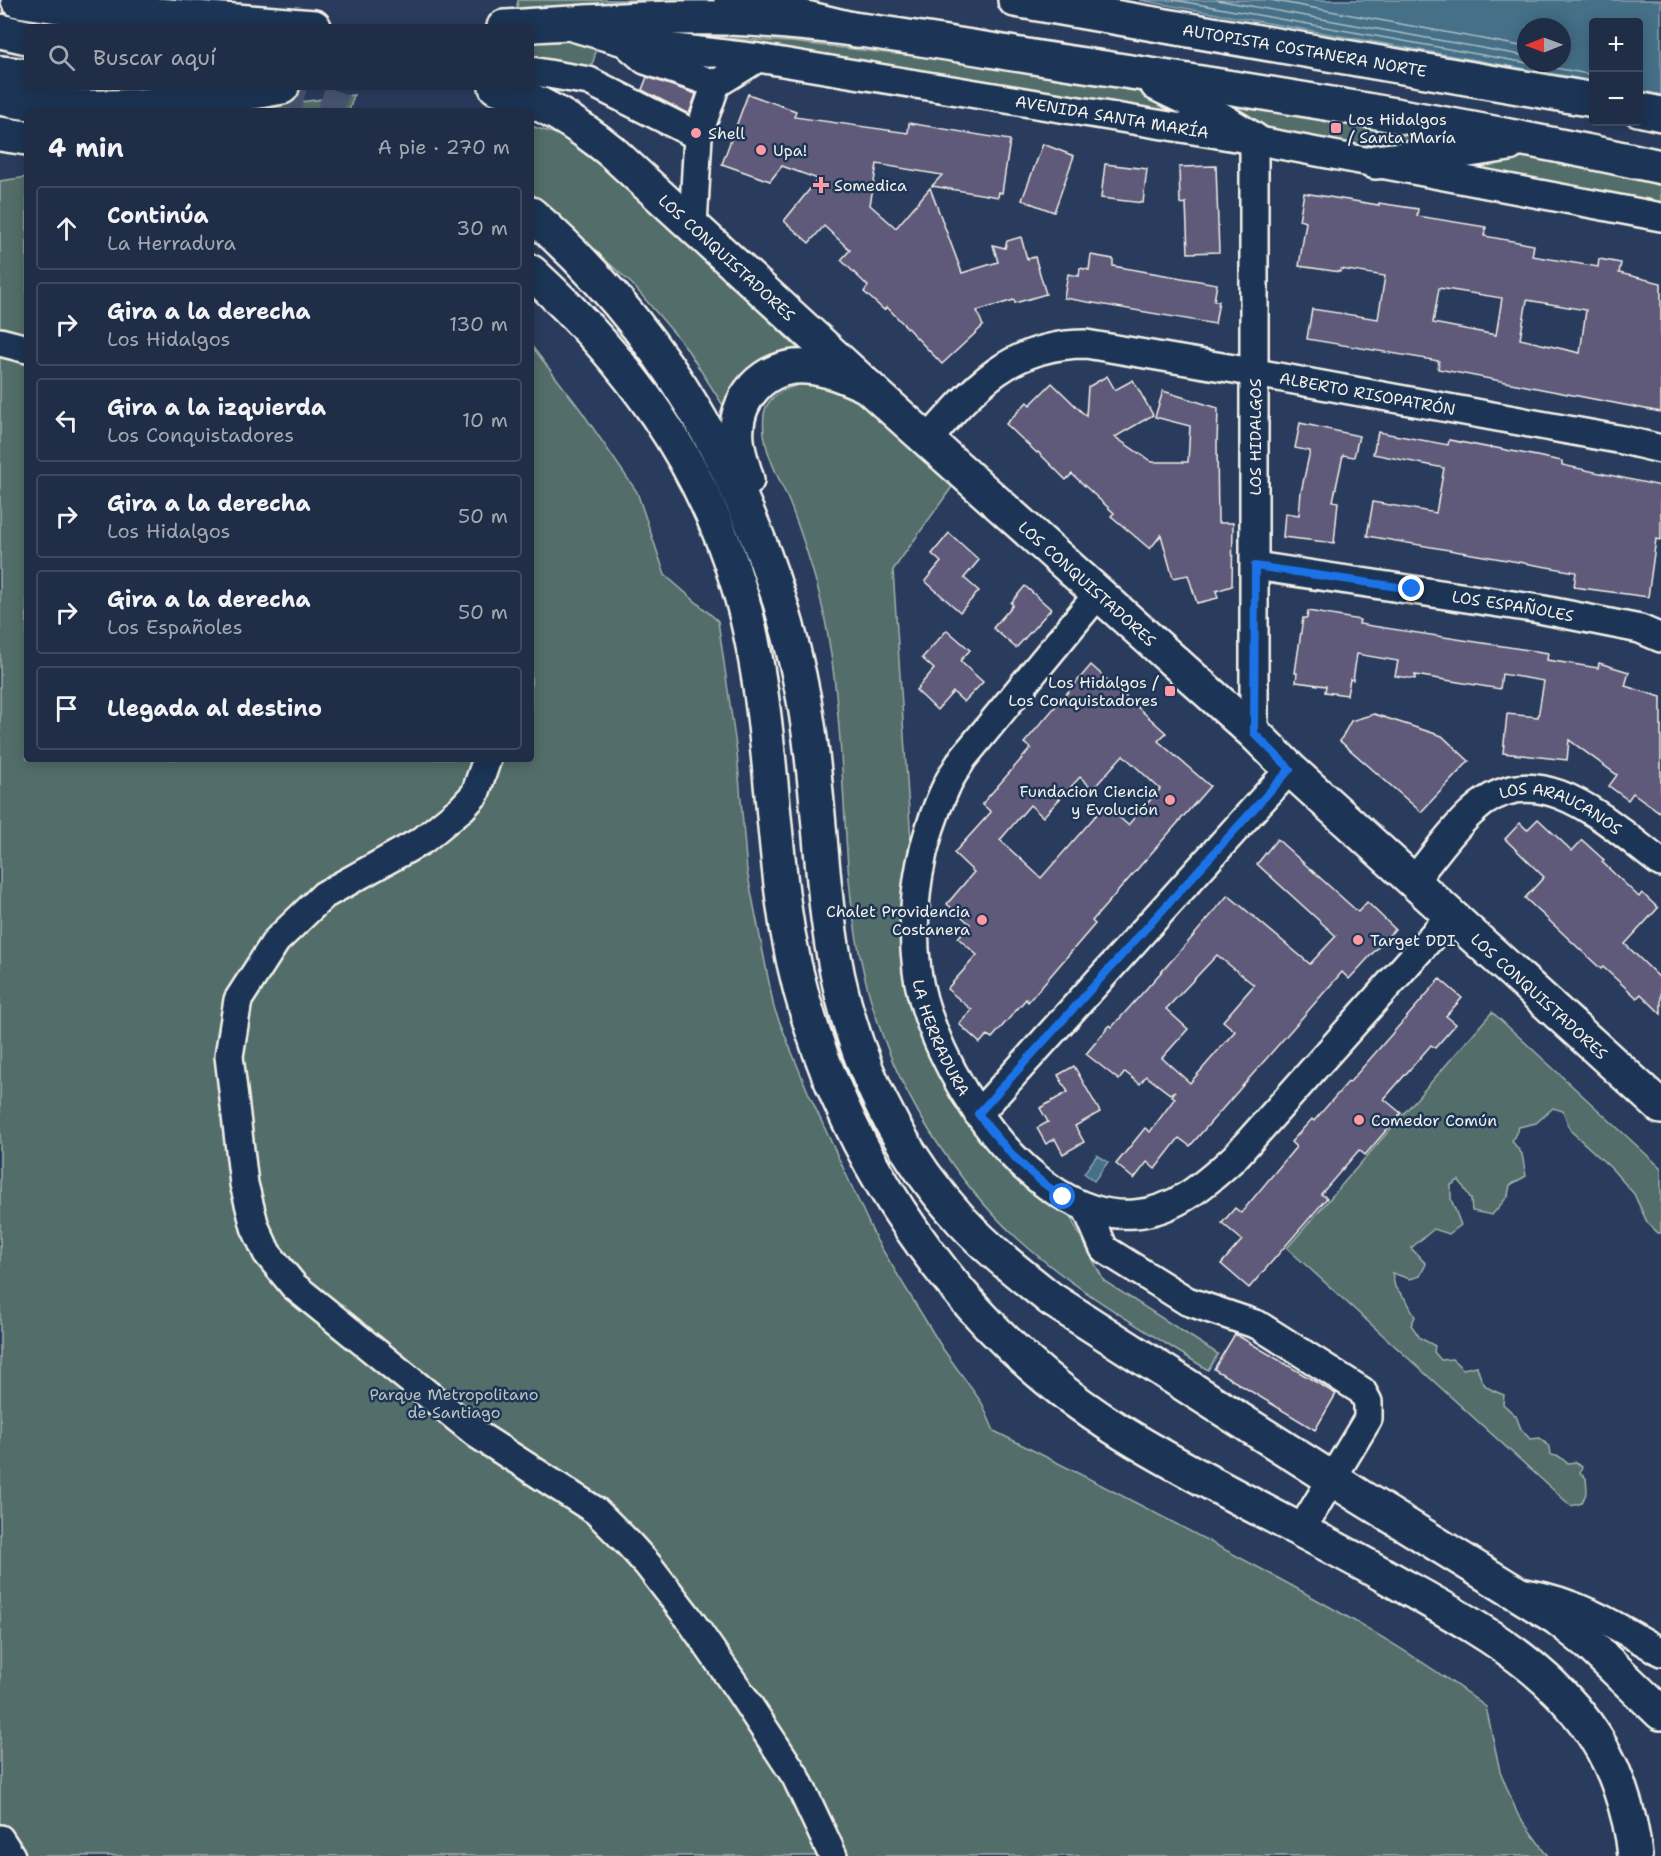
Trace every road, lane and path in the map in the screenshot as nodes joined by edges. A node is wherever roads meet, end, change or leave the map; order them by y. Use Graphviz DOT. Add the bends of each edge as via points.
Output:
graph roads {
  1 [pos="18,0"];
  2 [pos="731,0"];
  3 [pos="1015,0"];
  4 [pos="275,24"];
  5 [pos="561,24"];
  6 [pos="534,25"];
  7 [pos="856,30"];
  8 [pos="0,32"];
  9 [pos="24,36"];
  10 [pos="624,42"];
  11 [pos="758,58"];
  12 [pos="645,60"];
  13 [pos="534,72"];
  14 [pos="1131,72"];
  15 [pos="0,73"];
  16 [pos="24,76"];
  17 [pos="716,84"];
  18 [pos="263,90"];
  19 [pos="504,90"];
  20 [pos="0,98"];
  21 [pos="1589,99"];
  22 [pos="629,102"];
  23 [pos="1643,110"];
  24 [pos="1661,114"];
  25 [pos="0,134"];
  26 [pos="698,136"];
  27 [pos="24,139"];
  28 [pos="24,140"];
  29 [pos="1254,140"];
  30 [pos="1534,140"];
  31 [pos="0,142"];
  32 [pos="1375,162"];
  33 [pos="1661,167"];
  34 [pos="534,217"];
  35 [pos="1661,217"];
  36 [pos="693,225"];
  37 [pos="534,275"];
  38 [pos="0,342"];
  39 [pos="24,348"];
  40 [pos="1255,373"];
  41 [pos="867,386"];
  42 [pos="928,440"];
  43 [pos="1661,449"];
  44 [pos="1255,566"];
  45 [pos="776,585"];
  46 [pos="1098,594"];
  47 [pos="1661,638"];
  48 [pos="1254,733"];
  49 [pos="486,762"];
  50 [pos="1290,769"];
  51 [pos="1661,863"];
  52 [pos="1413,880"];
  53 [pos="1451,915"];
  54 [pos="1661,1107"];
  55 [pos="978,1114"];
  56 [pos="1086,1207"];
  57 [pos="1334,1479"];
  58 [pos="1301,1530"];
  59 [pos="1514,1591"];
  60 [pos="1661,1652"];
  61 [pos="1614,1668"];
  62 [pos="1661,1713"];
  63 [pos="1661,1736"];
  64 [pos="0,1839"];
  65 [pos="11,1856"];
  66 [pos="833,1856"];
  67 [pos="1635,1856"];
  1 -- 4 [label="main road" via="78,9"];
  2 -- 7 [label="main road"];
  3 -- 21 [label="main road, AUTOPISTA COSTANERA NORTE"];
  5 -- 6 [label="main road, AVENIDA SANTA MARÍA"];
  5 -- 7 [label="main road, AVENIDA SANTA MARÍA" via="726,18"];
  5 -- 10 [label="street, AVENIDA SANTA MARÍA"];
  7 -- 14 [label="main road, AVENIDA SANTA MARÍA"];
  8 -- 9 [label="main road"];
  10 -- 11 [label="street, AVENIDA SANTA MARÍA"];
  10 -- 12 [label="street"];
  11 -- 17 [label="street"];
  11 -- 29 [label="street, AVENIDA SANTA MARÍA"];
  12 -- 17 [label="street"];
  12 -- 22 [label="street"];
  13 -- 22 [label="street" via="589,81"];
  14 -- 29 [label="main road" via="1186,98"];
  14 -- 30 [label="main road, AVENIDA SANTA MARÍA"];
  15 -- 16 [label="main road"];
  17 -- 26 [label="street"];
  18 -- 20 [label="main road" via="121,106 49,105"];
  19 -- 36 [label="main road, LOS CONQUISTADORES" via="580,126"];
  22 -- 26 [label="street"];
  23 -- 24 [label="main road"];
  25 -- 27 [label="main road"];
  26 -- 36 [label="street"];
  28 -- 31 [label="main road"];
  29 -- 32 [label="street, AVENIDA SANTA MARÍA"];
  29 -- 40 [label="street, LOS HIDALGOS"];
  30 -- 32 [label="main road"];
  30 -- 33 [label="main road, AVENIDA SANTA MARÍA"];
  32 -- 35 [label="street, AVENIDA SANTA MARÍA"];
  34 -- 45 [label="main road" via="600,281 669,369 727,468"];
  36 -- 41 [label="main road, LOS CONQUISTADORES"];
  37 -- 58 [label="main road" via="593,333 643,394 692,471 718,528 737,580 752,642 783,901 800,988 857,1139 892,1201 958,1291 1048,1382 1133,1440"];
  38 -- 39 [label="street"];
  40 -- 42 [label="street, ALBERTO RISOPATRÓN" via="1086,344 1046,348 993,372"];
  40 -- 43 [label="street, ALBERTO RISOPATRÓN"];
  40 -- 44 [label="street, LOS HIDALGOS"];
  41 -- 42 [label="main road, LOS CONQUISTADORES"];
  41 -- 45 [label="main road" via="830,371 796,367 772,373 750,390 743,402 737,426 738,449"];
  42 -- 46 [label="main road, LOS CONQUISTADORES"];
  44 -- 47 [label="street, LOS ESPAÑOLES" via="1539,609 1640,629"];
  44 -- 48 [label="street, LOS HIDALGOS"];
  45 -- 57 [label="main road" via="809,732 828,920 844,1002 873,1086 913,1159 963,1221 1051,1299"];
  46 -- 48 [label="main road, LOS CONQUISTADORES"];
  46 -- 55 [label="street, LA HERRADURA" via="963,758 938,805 924,846 915,904 922,1000 947,1060"];
  48 -- 50 [label="main road, LOS CONQUISTADORES"];
  49 -- 66 [label="street" via="475,794 462,808 423,840 324,895 276,941 238,1000 229,1056 244,1184 255,1227 267,1254 294,1286 478,1435 596,1511 629,1544 688,1617 796,1777"];
  50 -- 52 [label="main road, LOS CONQUISTADORES"];
  50 -- 55 [label="street"];
  51 -- 52 [label="street, LOS ARAUCANOS" via="1572,798 1530,789 1501,794 1474,809"];
  52 -- 53 [label="main road, LOS CONQUISTADORES"];
  53 -- 54 [label="main road, LOS CONQUISTADORES"];
  53 -- 56 [label="street, LA HERRADURA" via="1211,1180 1154,1211 1121,1215"];
  55 -- 56 [label="street, LA HERRADURA" via="1041,1183"];
  56 -- 57 [label="street" via="1104,1249 1187,1301 1258,1325 1362,1390 1368,1402 1368,1419"];
  57 -- 58 [label="street"];
  57 -- 59 [label="main road"];
  58 -- 67 [label="main road" via="1496,1640 1542,1675 1593,1732 1610,1760 1634,1840"];
  59 -- 60 [label="street" via="1579,1607"];
  59 -- 61 [label="main road" via="1557,1618"];
  61 -- 62 [label="main road"];
  61 -- 63 [label="main road"];
  64 -- 65 [label="street"];
}
